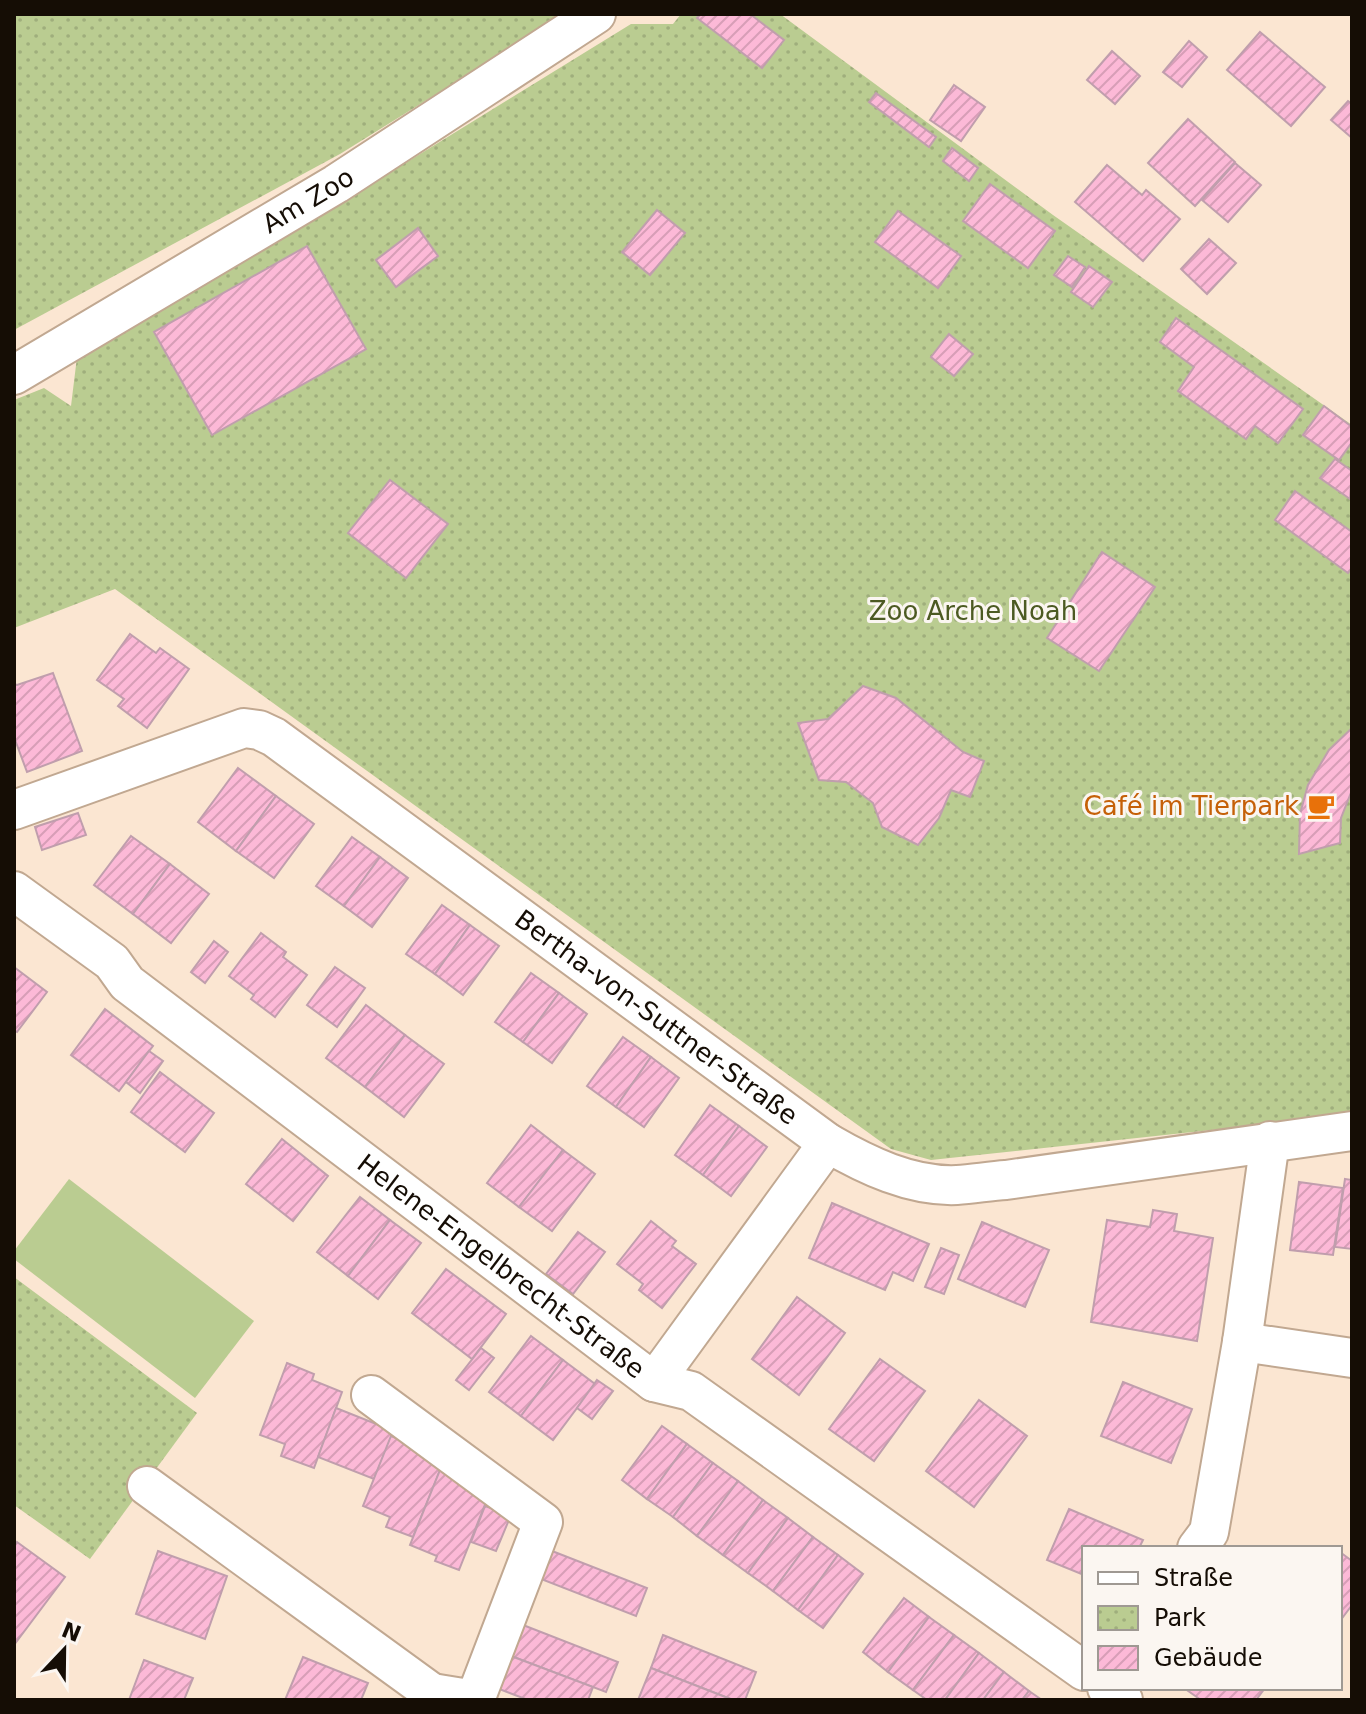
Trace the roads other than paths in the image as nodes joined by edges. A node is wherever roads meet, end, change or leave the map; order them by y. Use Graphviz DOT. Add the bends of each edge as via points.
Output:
graph roads {
  1 [pos="596,14"];
  2 [pos="14,375"];
  3 [pos="14,810"];
  4 [pos="14,891"];
  5 [pos="1352,1131"];
  6 [pos="1270,1141"];
  7 [pos="828,1143"];
  8 [pos="1242,1342"];
  9 [pos="1352,1358"];
  10 [pos="654,1382"];
  11 [pos="371,1395"];
  12 [pos="147,1486"];
  13 [pos="1198,1546"];
  14 [pos="1082,1670"];
  15 [pos="430,1697"];
  1 -- 2 [label="street, Am Zoo" via="336,184"];
  3 -- 7 [label="street, Bertha-von-Suttner-Straße" via="244,728 259,730"];
  4 -- 10 [label="street, Helene-Engelbrecht-Straße" via="112,962 127,983"];
  5 -- 6 [label="street, Bertha-von-Suttner-Straße"];
  6 -- 7 [label="street, Bertha-von-Suttner-Straße" via="955,1185 927,1183 864,1164"];
  6 -- 8 [label="street"];
  7 -- 10 [label="street"];
  8 -- 9 [label="street"];
  8 -- 13 [label="street" via="1209,1532"];
  10 -- 14 [label="street, Helene-Engelbrecht-Straße" via="691,1391"];
  11 -- 15 [label="street" via="543,1522 475,1700"];
  12 -- 15 [label="street"];
}
